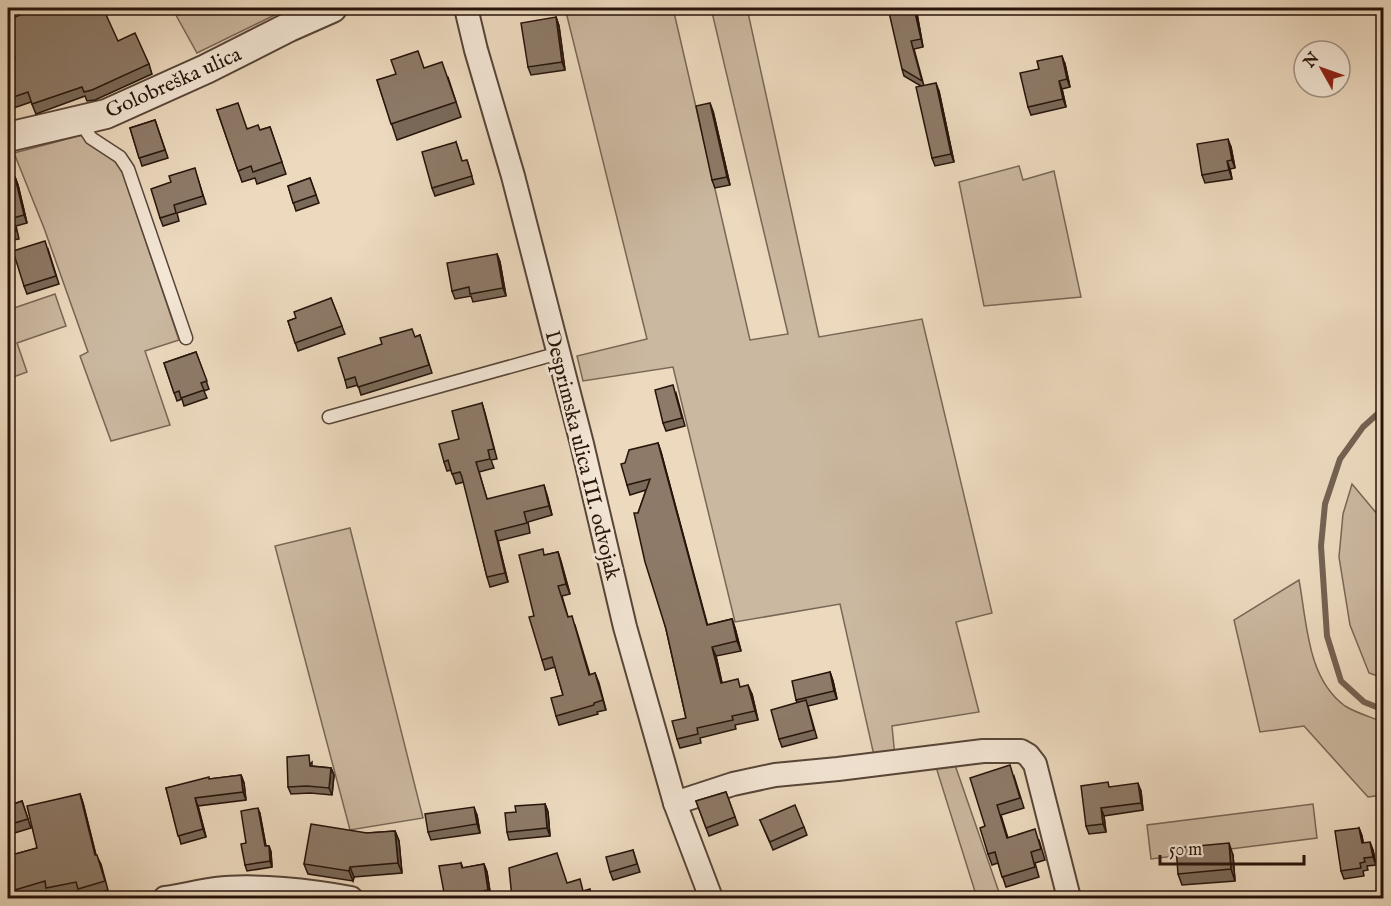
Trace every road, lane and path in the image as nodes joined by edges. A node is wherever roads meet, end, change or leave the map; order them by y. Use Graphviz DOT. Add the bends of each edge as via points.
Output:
graph roads {
  1 [pos="332,8"];
  2 [pos="466,8"];
  3 [pos="80,121"];
  4 [pos="8,137"];
  5 [pos="186,338"];
  6 [pos="559,353"];
  7 [pos="329,417"];
  8 [pos="675,803"];
  9 [pos="165,898"];
  10 [pos="351,898"];
  11 [pos="711,898"];
  12 [pos="1069,898"];
  1 -- 3 [label="street, Golobreška ulica" via="106,114"];
  2 -- 6 [label="street, Desprimska ulica III. odvojak"];
  3 -- 4 [label="street, Golobreška ulica"];
  3 -- 5 [label="lane" via="91,138 120,157 128,169"];
  6 -- 7 [label="lane"];
  6 -- 8 [label="street, Desprimska ulica III. odvojak" via="625,627"];
  8 -- 11 [label="street, Desprimska ulica III. odvojak"];
  8 -- 12 [label="street" via="776,775 1021,750 1035,764"];
  9 -- 10 [label="street" via="244,887"];
}
